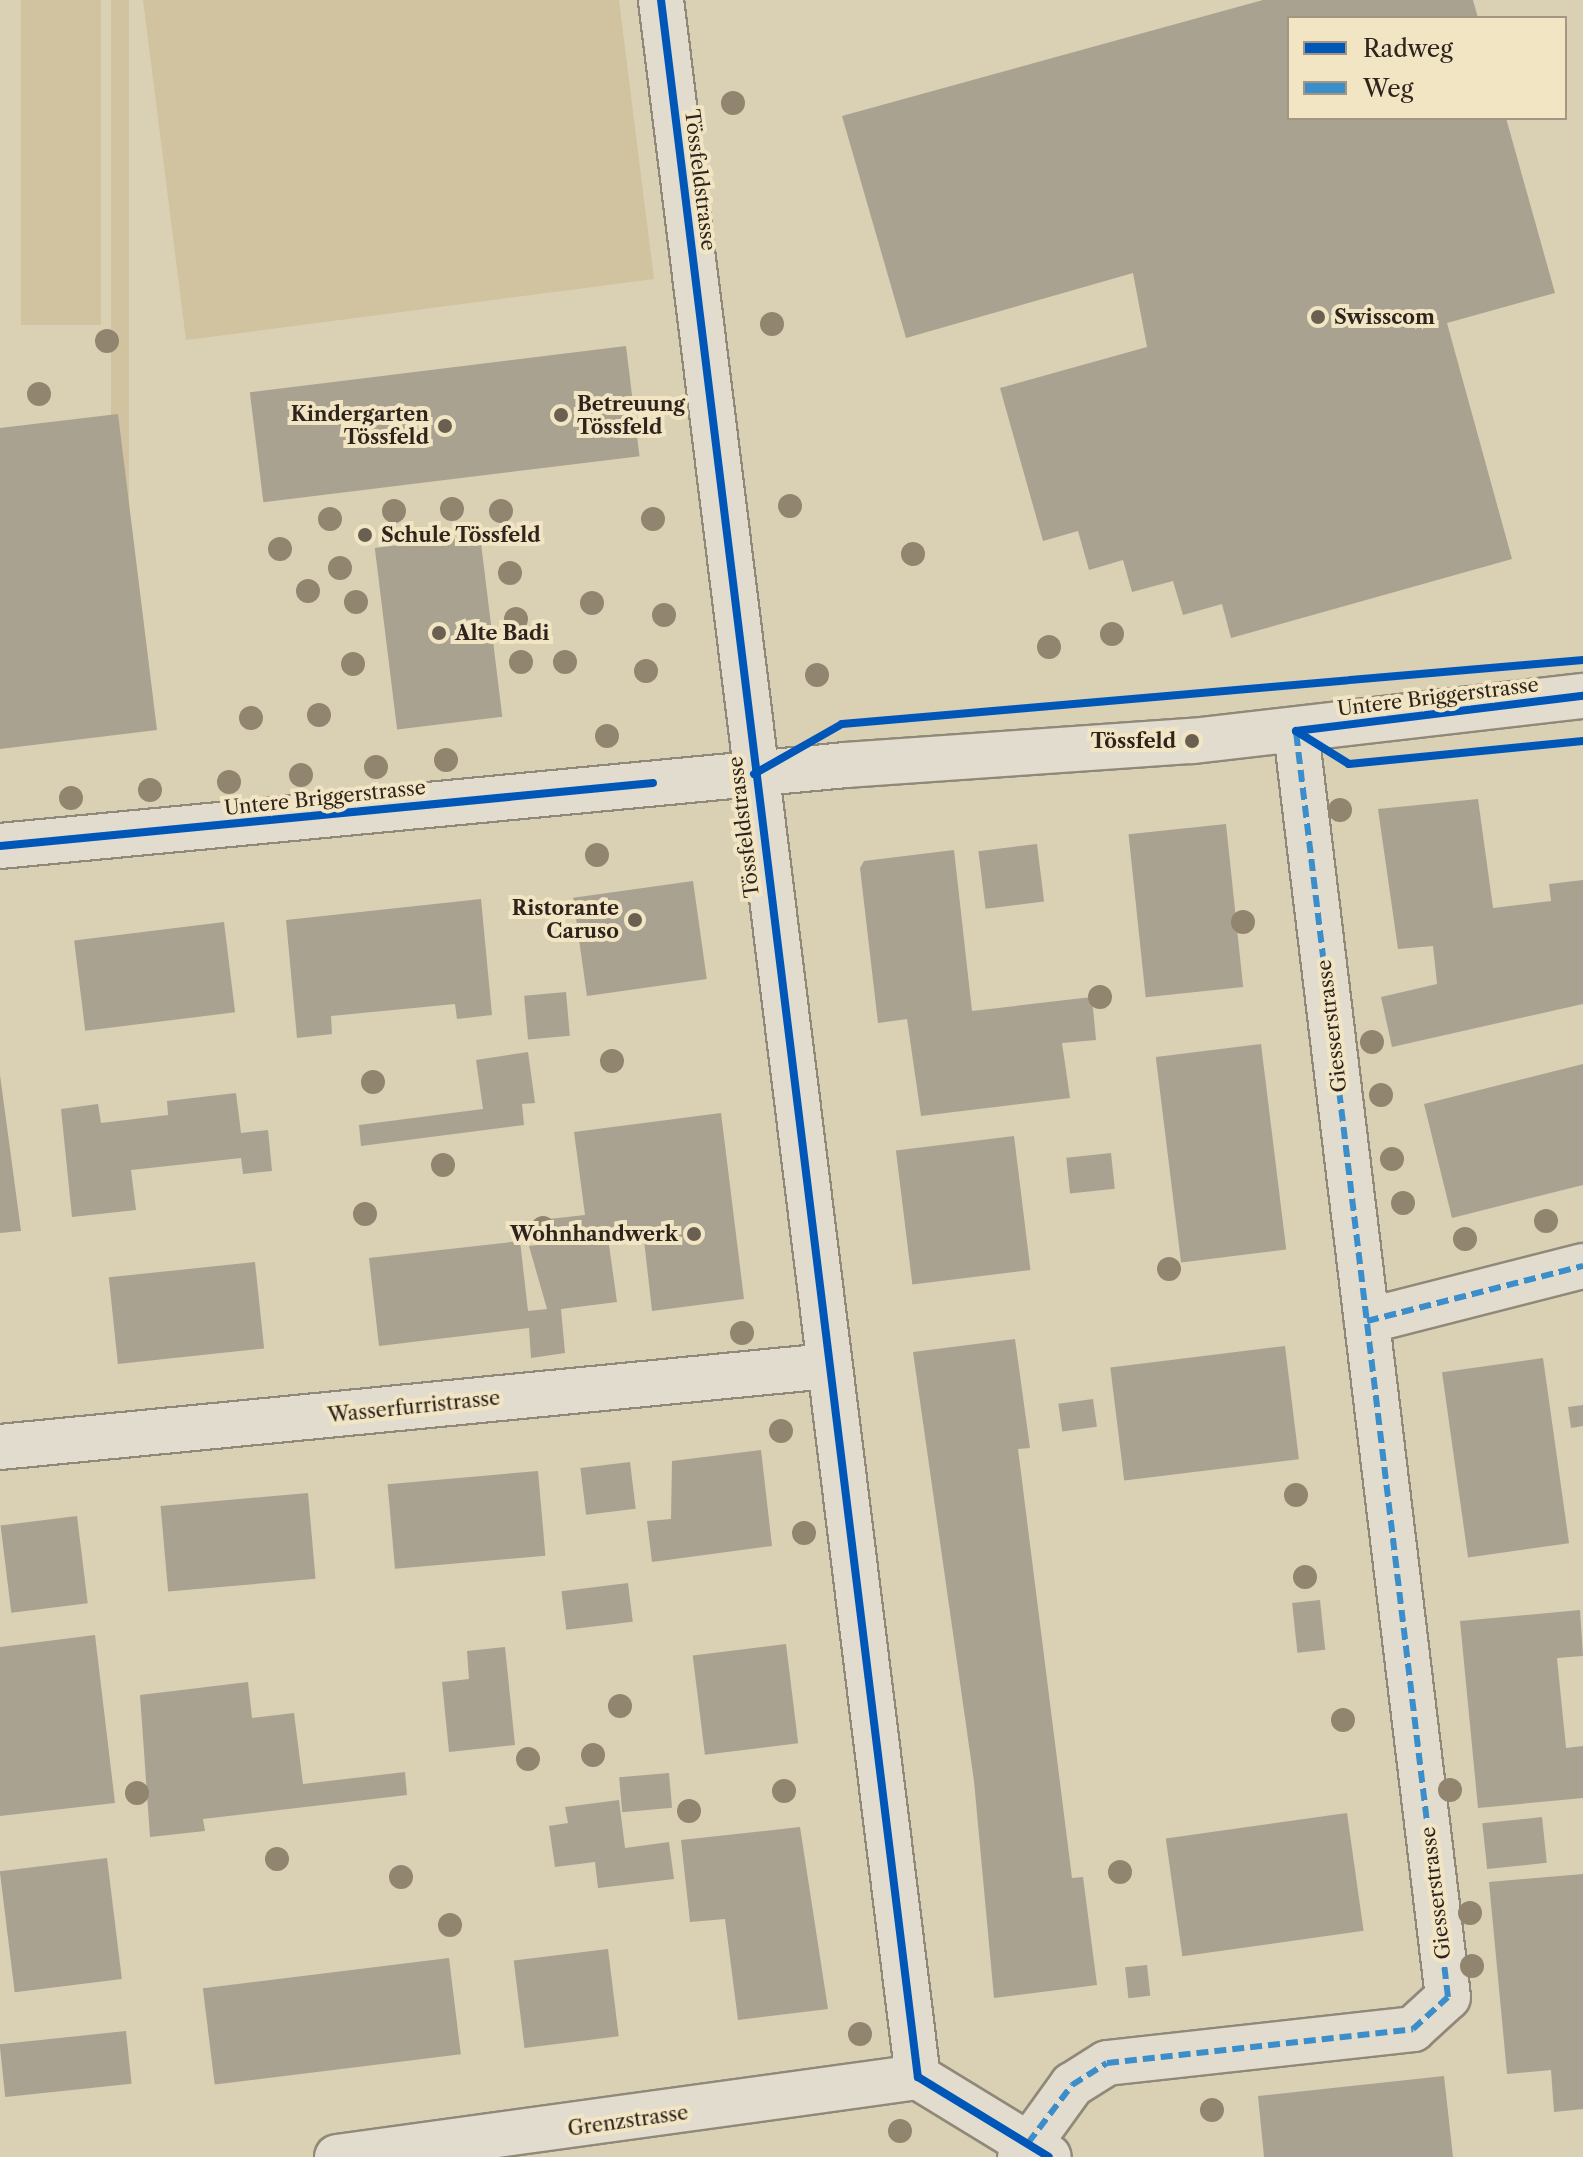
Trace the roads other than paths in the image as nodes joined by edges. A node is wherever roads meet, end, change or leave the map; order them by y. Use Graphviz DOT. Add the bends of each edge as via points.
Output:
graph roads {
  1 [pos="661,0"];
  2 [pos="1583,696"];
  3 [pos="1296,731"];
  4 [pos="754,774"];
  5 [pos="0,846"];
  6 [pos="1583,1266"];
  7 [pos="1367,1321"];
  8 [pos="827,1366"];
  9 [pos="0,1447"];
  10 [pos="918,2077"];
  11 [pos="1032,2152"];
  12 [pos="337,2157"];
  1 -- 4 [label="street, Tössfeldstrasse"];
  2 -- 3 [label="street, Untere Briggerstrasse"];
  3 -- 4 [label="street, Untere Briggerstrasse"];
  3 -- 7 [label="street, Giesserstrasse"];
  4 -- 5 [label="street, Untere Briggerstrasse"];
  4 -- 8 [label="street, Tössfeldstrasse"];
  6 -- 7 [label="street"];
  7 -- 11 [label="street, Giesserstrasse" via="1448,1997 1413,2029 1107,2063 1072,2085"];
  8 -- 9 [label="street, Wasserfurristrasse"];
  8 -- 10 [label="street, Tössfeldstrasse"];
  10 -- 11 [label="street"];
  10 -- 12 [label="street, Grenzstrasse"];
}
